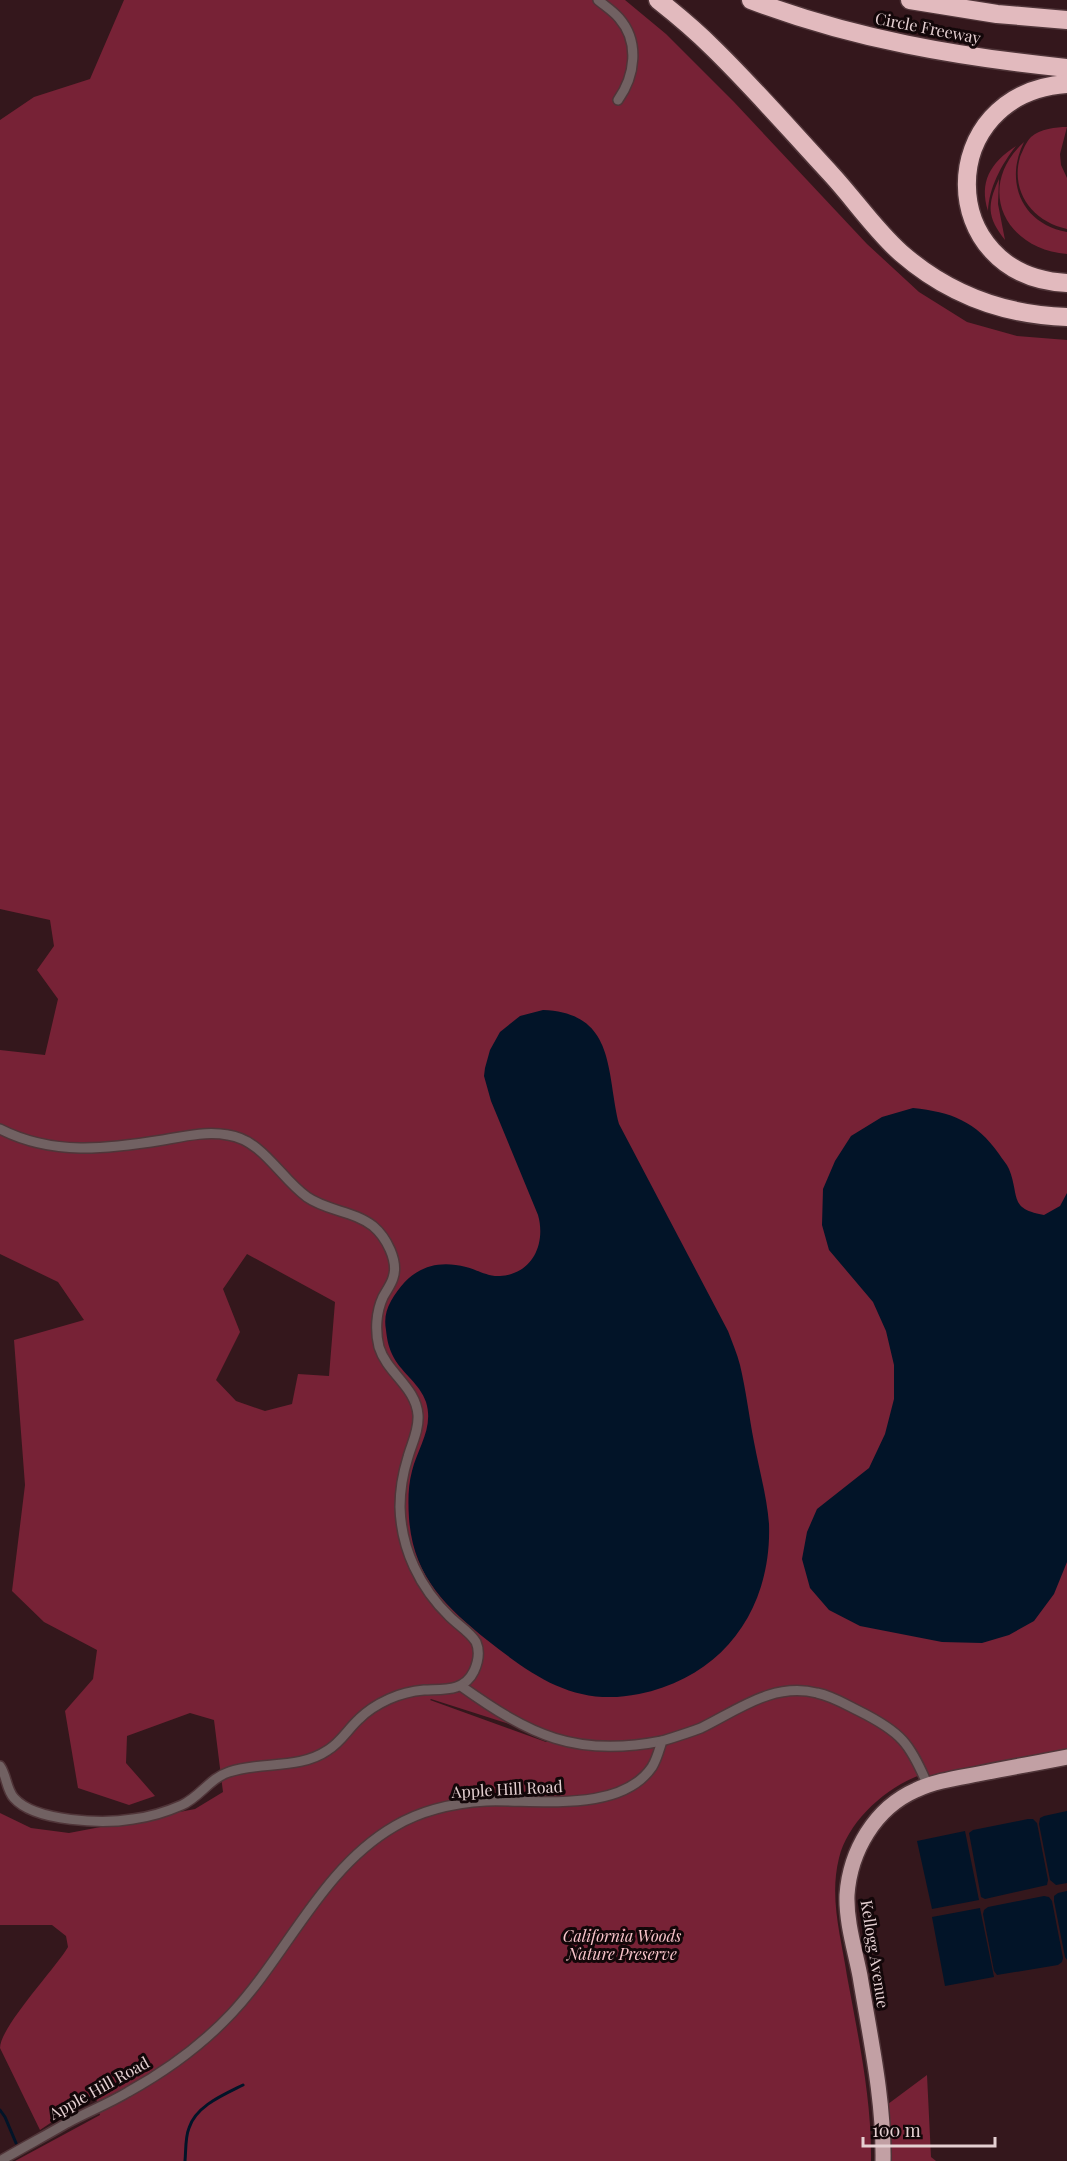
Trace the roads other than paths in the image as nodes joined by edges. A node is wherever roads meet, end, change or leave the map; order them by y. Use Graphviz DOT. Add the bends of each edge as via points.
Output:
graph roads {
  1 [pos="598,0"];
  2 [pos="658,0"];
  3 [pos="751,0"];
  4 [pos="910,0"];
  5 [pos="1067,20"];
  6 [pos="1067,68"];
  7 [pos="1067,84"];
  8 [pos="618,100"];
  9 [pos="1067,283"];
  10 [pos="1067,317"];
  11 [pos="0,1129"];
  12 [pos="461,1686"];
  13 [pos="662,1741"];
  14 [pos="1067,1757"];
  15 [pos="0,1766"];
  16 [pos="928,1786"];
  17 [pos="0,2161"];
  18 [pos="883,2161"];
  1 -- 8 [label="street" via="623,23 633,49 634,63"];
  2 -- 10 [label="highway" via="712,46 900,252 964,295 1003,309"];
  3 -- 6 [label="highway, Circle Freeway" via="897,44"];
  4 -- 5 [label="highway, Circle Freeway"];
  7 -- 9 [label="highway" via="1036,89 1000,110 973,148 966,188 980,233 1002,260 1032,277"];
  11 -- 12 [label="street" via="31,1142 74,1149 122,1147 199,1134 240,1137 267,1157 307,1197 366,1221 382,1235 395,1267 393,1280 380,1304 377,1340 386,1362 407,1386 418,1411 416,1435 401,1490 402,1529 422,1583 477,1647 476,1668"];
  12 -- 13 [label="street" via="525,1728 565,1742 609,1747"];
  12 -- 15 [label="street" via="395,1696 360,1718 337,1743 316,1757 234,1771 215,1779 186,1803 149,1817 73,1819 34,1812 12,1795"];
  13 -- 16 [label="street" via="703,1727 767,1695 814,1692 894,1731 909,1747"];
  13 -- 17 [label="street, Apple Hill Road" via="652,1767 619,1793 593,1799 455,1804 380,1834 349,1861 232,2013 191,2051 128,2093"];
  14 -- 16 [label="main road, Kellogg Avenue"];
  16 -- 18 [label="main road, Kellogg Avenue" via="904,1796 878,1819 859,1846 850,1875 848,1909 874,2060"];
}
